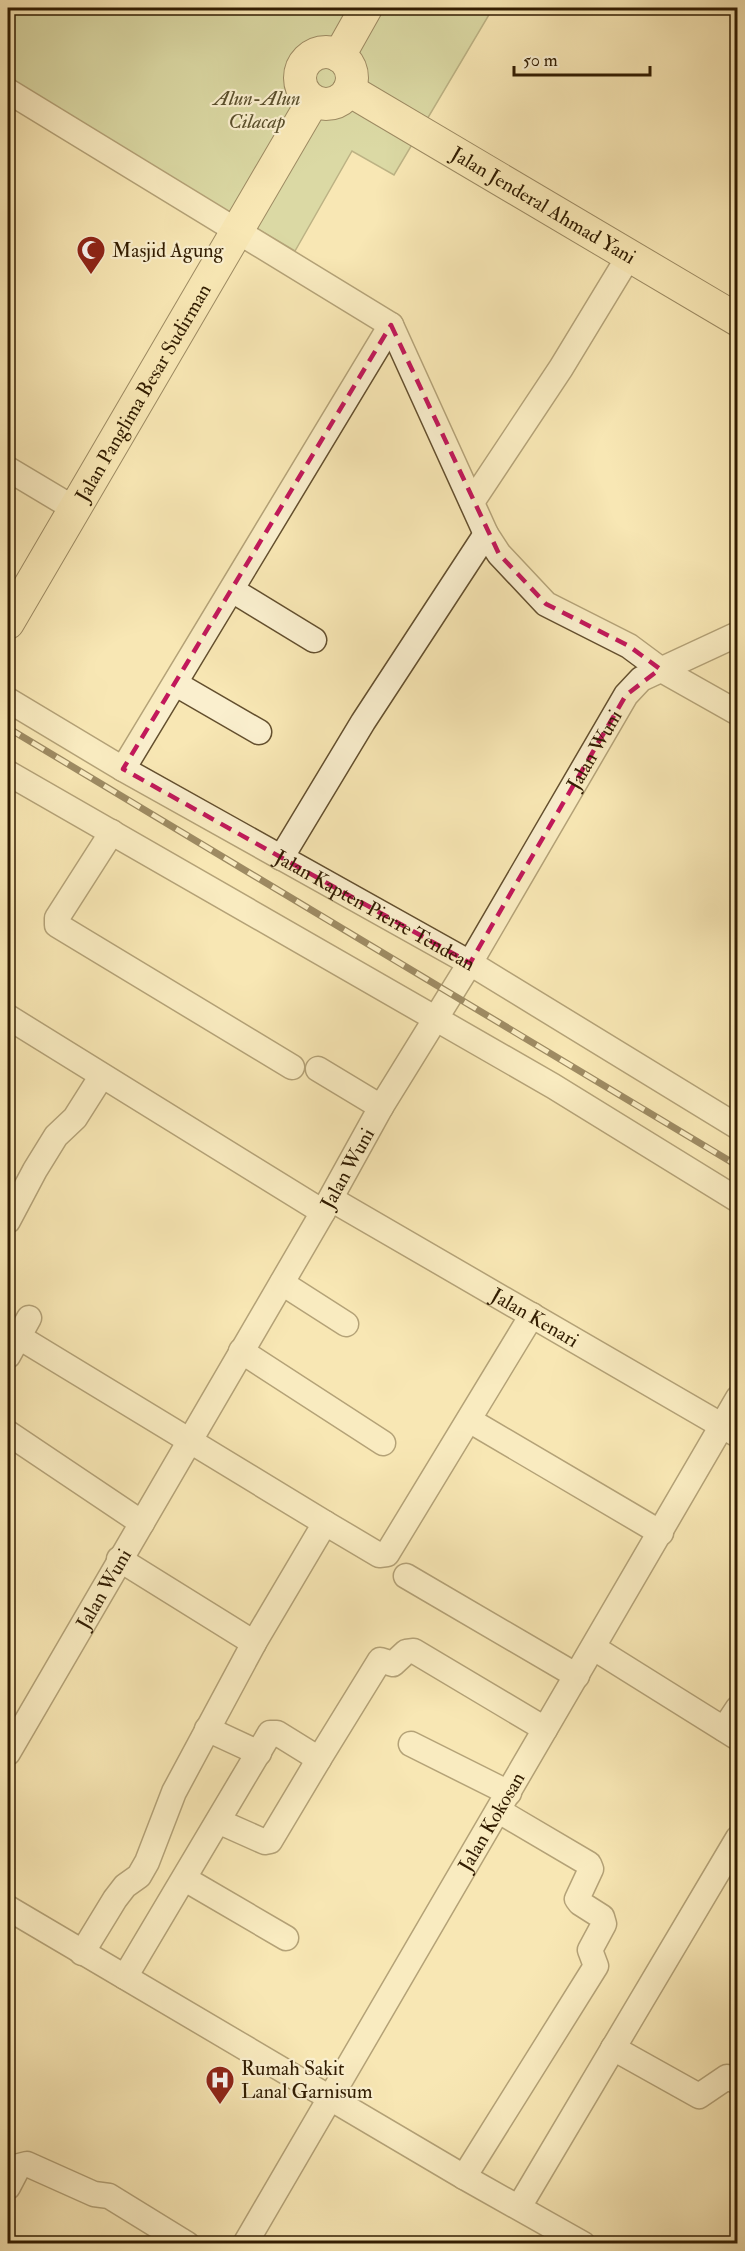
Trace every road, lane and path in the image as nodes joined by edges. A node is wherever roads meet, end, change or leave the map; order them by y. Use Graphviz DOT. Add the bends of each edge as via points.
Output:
graph roads {
  1 [pos="366,8"];
  2 [pos="339,56"];
  3 [pos="349,90"];
  4 [pos="8,91"];
  5 [pos="313,101"];
  6 [pos="236,229"];
  7 [pos="629,256"];
  8 [pos="738,320"];
  9 [pos="391,325"];
  10 [pos="8,469"];
  11 [pos="472,502"];
  12 [pos="75,509"];
  13 [pos="486,534"];
  14 [pos="232,590"];
  15 [pos="8,623"];
  16 [pos="738,633"];
  17 [pos="314,640"];
  18 [pos="660,669"];
  19 [pos="176,684"];
  20 [pos="8,700"];
  21 [pos="738,713"];
  22 [pos="259,732"];
  23 [pos="123,769"];
  24 [pos="8,773"];
  25 [pos="112,832"];
  26 [pos="281,858"];
  27 [pos="470,963"];
  28 [pos="8,1017"];
  29 [pos="434,1020"];
  30 [pos="292,1067"];
  31 [pos="318,1069"];
  32 [pos="101,1077"];
  33 [pos="381,1107"];
  34 [pos="738,1127"];
  35 [pos="738,1200"];
  36 [pos="327,1206"];
  37 [pos="8,1221"];
  38 [pos="282,1283"];
  39 [pos="531,1315"];
  40 [pos="346,1324"];
  41 [pos="19,1337"];
  42 [pos="241,1351"];
  43 [pos="738,1398"];
  44 [pos="469,1420"];
  45 [pos="730,1430"];
  46 [pos="8,1433"];
  47 [pos="189,1442"];
  48 [pos="383,1443"];
  49 [pos="325,1522"];
  50 [pos="142,1523"];
  51 [pos="661,1533"];
  52 [pos="119,1559"];
  53 [pos="406,1576"];
  54 [pos="254,1643"];
  55 [pos="594,1648"];
  56 [pos="578,1676"];
  57 [pos="738,1708"];
  58 [pos="207,1729"];
  59 [pos="545,1730"];
  60 [pos="731,1734"];
  61 [pos="411,1744"];
  62 [pos="8,1753"];
  63 [pos="259,1753"];
  64 [pos="319,1759"];
  65 [pos="504,1802"];
  66 [pos="220,1822"];
  67 [pos="738,1838"];
  68 [pos="185,1879"];
  69 [pos="8,1908"];
  70 [pos="286,1938"];
  71 [pos="82,1953"];
  72 [pos="125,1977"];
  73 [pos="613,2048"];
  74 [pos="738,2082"];
  75 [pos="330,2099"];
  76 [pos="464,2177"];
  77 [pos="8,2187"];
  78 [pos="519,2207"];
  79 [pos="579,2243"];
  80 [pos="186,2244"];
  81 [pos="245,2244"];
  1 -- 2 [label="main road"];
  2 -- 3 [label="main road" via="351,71"];
  2 -- 5 [label="main road" via="330,52 313,56 302,69 302,87"];
  3 -- 5 [label="main road" via="336,102"];
  3 -- 7 [label="main road, Jalan Jenderal Ahmad Yani"];
  4 -- 6 [label="street"];
  5 -- 6 [label="main road, Jalan Panglima Besar Sudirman"];
  6 -- 9 [label="street"];
  6 -- 12 [label="main road, Jalan Panglima Besar Sudirman"];
  7 -- 8 [label="main road, Jalan Jenderal Ahmad Yani"];
  7 -- 11 [label="street"];
  9 -- 11 [label="street"];
  9 -- 14 [label="street"];
  10 -- 12 [label="street"];
  11 -- 13 [label="street"];
  12 -- 15 [label="main road, Jalan Panglima Besar Sudirman"];
  13 -- 18 [label="street" via="499,554 546,604 629,646"];
  13 -- 26 [label="street" via="369,713"];
  14 -- 17 [label="street"];
  14 -- 19 [label="street"];
  16 -- 18 [label="street, Jalan Wuni"];
  18 -- 21 [label="street"];
  18 -- 27 [label="street, Jalan Wuni" via="641,679 626,695"];
  19 -- 22 [label="street"];
  19 -- 23 [label="street"];
  20 -- 23 [label="street, Jalan Kapten Pierre Tendean"];
  23 -- 26 [label="street, Jalan Kapten Pierre Tendean"];
  24 -- 25 [label="street"];
  25 -- 29 [label="street"];
  25 -- 30 [label="street" via="57,918 57,925"];
  26 -- 27 [label="street, Jalan Kapten Pierre Tendean"];
  27 -- 29 [label="street, Jalan Wuni"];
  27 -- 34 [label="street, Jalan Kapten Pierre Tendean"];
  28 -- 32 [label="street, Jalan Kenari"];
  29 -- 33 [label="street, Jalan Wuni"];
  29 -- 35 [label="street" via="553,1086"];
  31 -- 33 [label="street"];
  32 -- 36 [label="street, Jalan Kenari"];
  32 -- 37 [label="street" via="72,1122 54,1140"];
  33 -- 36 [label="street, Jalan Wuni"];
  36 -- 38 [label="street, Jalan Wuni"];
  36 -- 39 [label="street, Jalan Kenari"];
  38 -- 40 [label="street"];
  38 -- 42 [label="street, Jalan Wuni"];
  39 -- 44 [label="street"];
  39 -- 45 [label="street, Jalan Kenari"];
  41 -- 47 [label="street"];
  42 -- 47 [label="street, Jalan Wuni"];
  42 -- 48 [label="street"];
  43 -- 45 [label="street, Jalan Kokosan"];
  44 -- 49 [label="street" via="387,1554 379,1555"];
  44 -- 51 [label="street"];
  45 -- 51 [label="street, Jalan Kokosan"];
  46 -- 50 [label="street"];
  47 -- 49 [label="street"];
  47 -- 50 [label="street, Jalan Wuni"];
  49 -- 54 [label="street"];
  50 -- 52 [label="street, Jalan Wuni"];
  51 -- 55 [label="street, Jalan Kokosan"];
  52 -- 54 [label="street"];
  52 -- 62 [label="street, Jalan Wuni"];
  53 -- 56 [label="street"];
  54 -- 58 [label="street"];
  55 -- 56 [label="street, Jalan Kokosan"];
  55 -- 60 [label="street"];
  56 -- 59 [label="street, Jalan Kokosan"];
  57 -- 60 [label="street"];
  58 -- 63 [label="street"];
  58 -- 71 [label="street" via="174,1792 147,1862 139,1876 119,1894"];
  59 -- 64 [label="street" via="412,1650 393,1664 382,1660 376,1663"];
  59 -- 65 [label="street, Jalan Kokosan"];
  61 -- 65 [label="street"];
  63 -- 64 [label="street" via="274,1731"];
  63 -- 66 [label="street"];
  64 -- 66 [label="street" via="270,1841"];
  65 -- 75 [label="street, Jalan Kokosan"];
  65 -- 76 [label="street" via="589,1864 591,1869 578,1901 602,1917 604,1924 590,1950 596,1966"];
  66 -- 68 [label="street"];
  67 -- 73 [label="street"];
  68 -- 70 [label="street"];
  68 -- 72 [label="street"];
  69 -- 71 [label="street"];
  71 -- 72 [label="street"];
  72 -- 75 [label="street"];
  73 -- 74 [label="street" via="699,2096 727,2077"];
  73 -- 78 [label="street"];
  75 -- 76 [label="street"];
  75 -- 81 [label="street, Jalan Kokosan"];
  76 -- 78 [label="street"];
  77 -- 80 [label="street" via="19,2166 27,2164 94,2194 109,2196"];
  78 -- 79 [label="street"];
}
